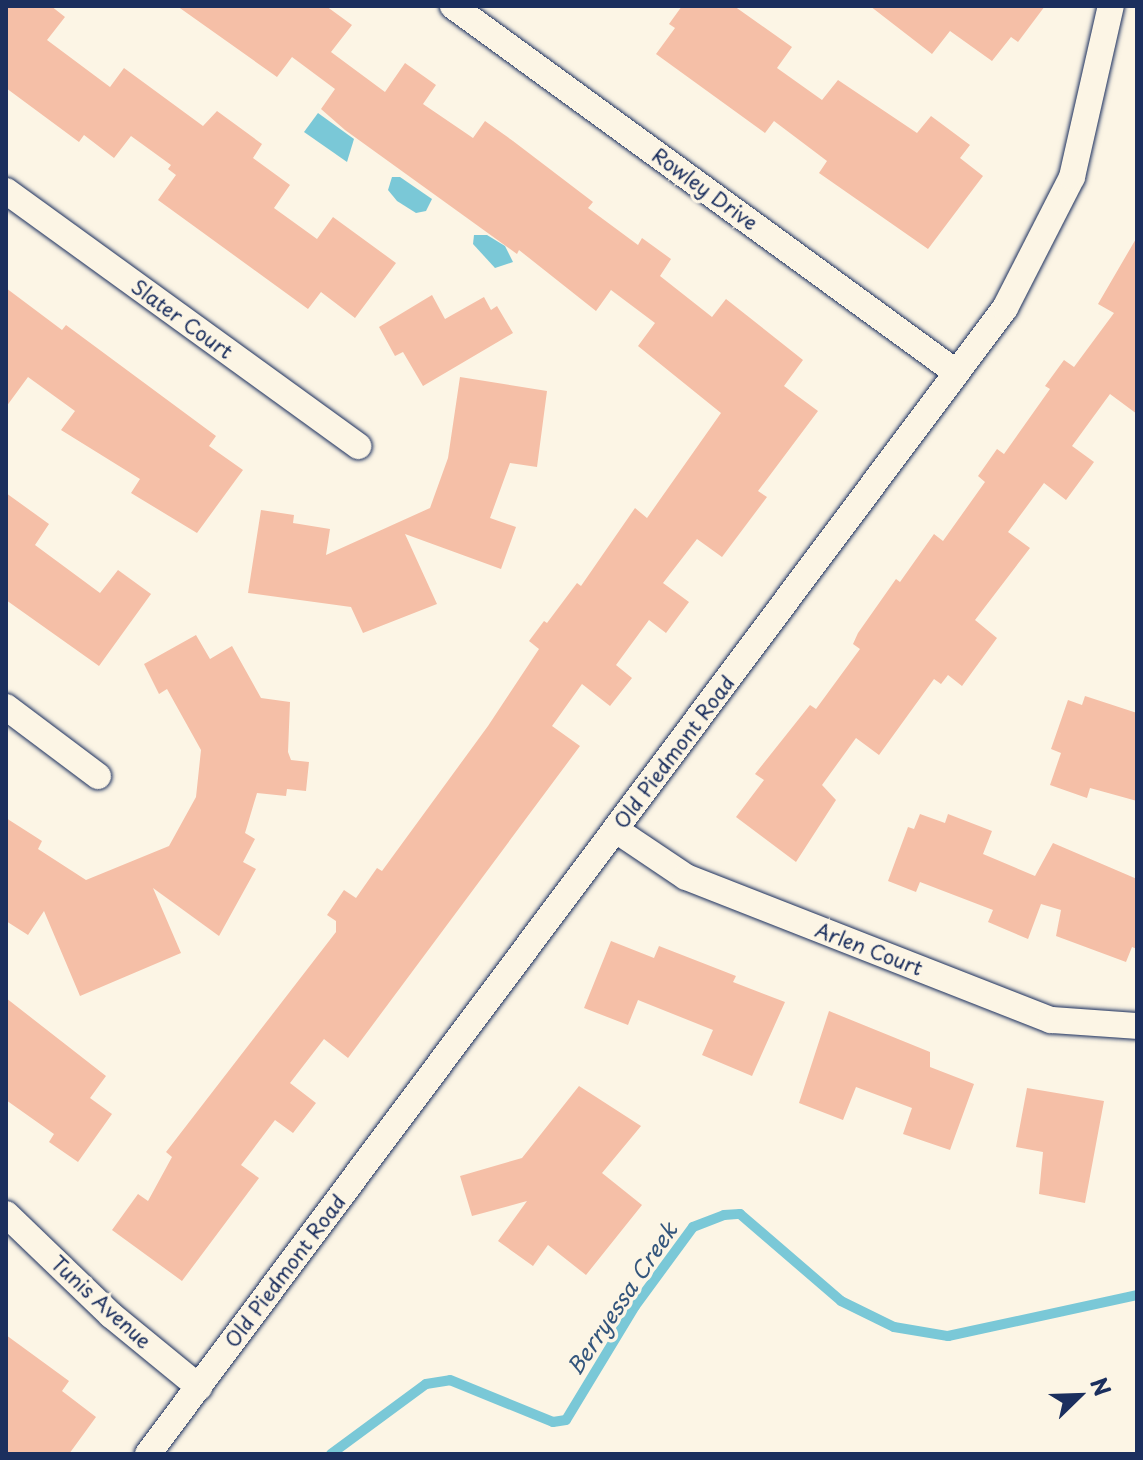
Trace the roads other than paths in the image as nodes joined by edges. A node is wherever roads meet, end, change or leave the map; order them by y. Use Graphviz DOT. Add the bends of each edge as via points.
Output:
graph roads {
  1 [pos="453,6"];
  2 [pos="1111,6"];
  3 [pos="6,191"];
  4 [pos="957,373"];
  5 [pos="358,446"];
  6 [pos="6,707"];
  7 [pos="98,776"];
  8 [pos="616,830"];
  9 [pos="1137,1026"];
  10 [pos="6,1214"];
  11 [pos="199,1387"];
  12 [pos="148,1454"];
  1 -- 4 [label="street, Rowley Drive"];
  2 -- 4 [label="street, Old Piedmont Road" via="1072,177 1005,308"];
  3 -- 5 [label="street, Slater Court"];
  4 -- 8 [label="street, Old Piedmont Road"];
  6 -- 7 [label="street"];
  8 -- 9 [label="street, Arlen Court" via="686,877 1051,1020"];
  8 -- 11 [label="street, Old Piedmont Road"];
  10 -- 11 [label="street, Tunis Avenue" via="111,1315"];
  11 -- 12 [label="street, Old Piedmont Road"];
}
